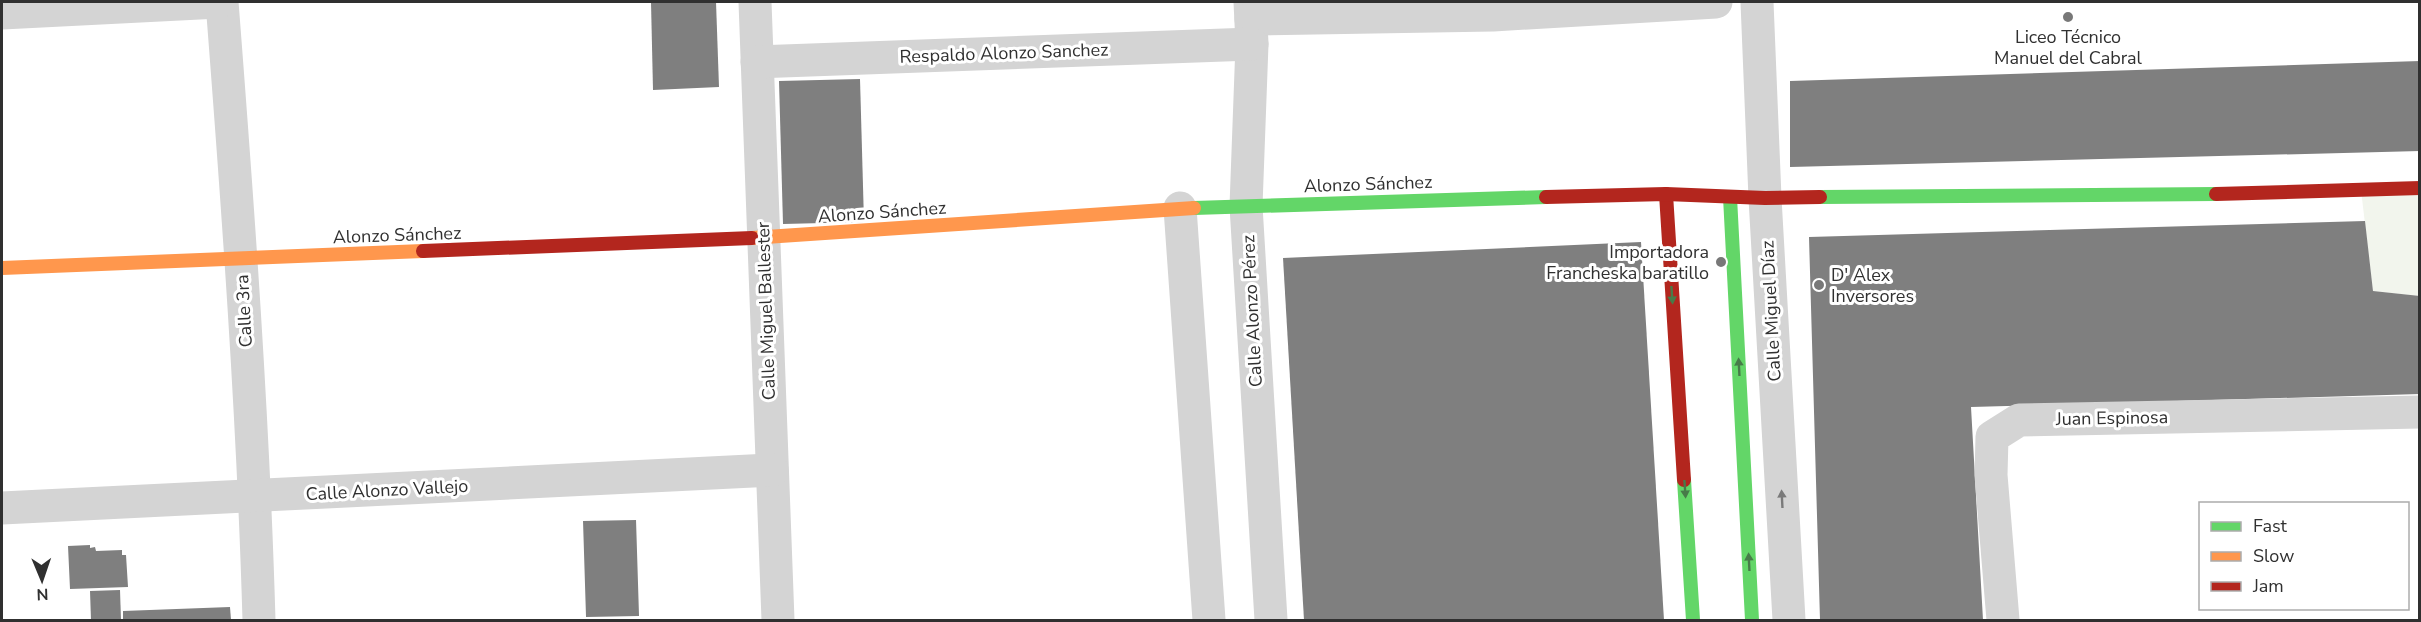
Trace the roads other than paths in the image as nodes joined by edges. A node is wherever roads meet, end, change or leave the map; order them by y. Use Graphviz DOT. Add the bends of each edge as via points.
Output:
graph roads {
  1 [pos="221,2"];
  2 [pos="754,2"];
  3 [pos="1716,2"];
  4 [pos="1757,2"];
  5 [pos="2,13"];
  6 [pos="1251,22"];
  7 [pos="757,62"];
  8 [pos="2420,188"];
  9 [pos="1666,194"];
  10 [pos="1730,197"];
  11 [pos="1765,198"];
  12 [pos="1245,206"];
  13 [pos="1180,208"];
  14 [pos="764,238"];
  15 [pos="241,259"];
  16 [pos="2,268"];
  17 [pos="2420,411"];
  18 [pos="772,470"];
  19 [pos="255,497"];
  20 [pos="2,508"];
  21 [pos="259,621"];
  22 [pos="778,621"];
  23 [pos="1209,621"];
  24 [pos="1271,621"];
  25 [pos="1693,621"];
  26 [pos="1752,621"];
  27 [pos="1789,621"];
  28 [pos="2003,621"];
  1 -- 5 [label="street"];
  1 -- 15 [label="street, Calle 3ra"];
  2 -- 7 [label="street, Calle Miguel Ballester"];
  3 -- 6 [label="street, Respaldo Alonzo Sanchez" via="1493,15"];
  4 -- 11 [label="street, Calle Miguel Díaz"];
  6 -- 7 [label="street, Respaldo Alonzo Sanchez"];
  6 -- 12 [label="street, Calle Alonzo Pérez"];
  7 -- 14 [label="street, Calle Miguel Ballester"];
  8 -- 11 [label="street, Alonzo Sánchez" via="2296,193"];
  9 -- 10 [label="street, Alonzo Sánchez"];
  9 -- 12 [label="street, Alonzo Sánchez"];
  9 -- 25 [label="street, one-way"];
  10 -- 11 [label="street, Alonzo Sánchez"];
  26 -- 10 [label="street, Calle Miguel Díaz, one-way"];
  27 -- 11 [label="street, Calle Miguel Díaz, one-way"];
  12 -- 13 [label="street, Alonzo Sánchez"];
  12 -- 24 [label="street, Calle Alonzo Pérez"];
  13 -- 14 [label="street, Alonzo Sánchez"];
  13 -- 23 [label="street"];
  14 -- 15 [label="street, Alonzo Sánchez"];
  14 -- 18 [label="street, Calle Miguel Ballester"];
  15 -- 16 [label="street, Alonzo Sánchez"];
  15 -- 19 [label="street, Calle 3ra"];
  17 -- 28 [label="street, Juan Espinosa" via="2019,420 1992,437 1991,475"];
  18 -- 19 [label="street, Calle Alonzo Vallejo"];
  18 -- 22 [label="street, Calle Miguel Ballester"];
  19 -- 20 [label="street, Calle Alonzo Vallejo"];
  19 -- 21 [label="street, Calle 3ra"];
}
